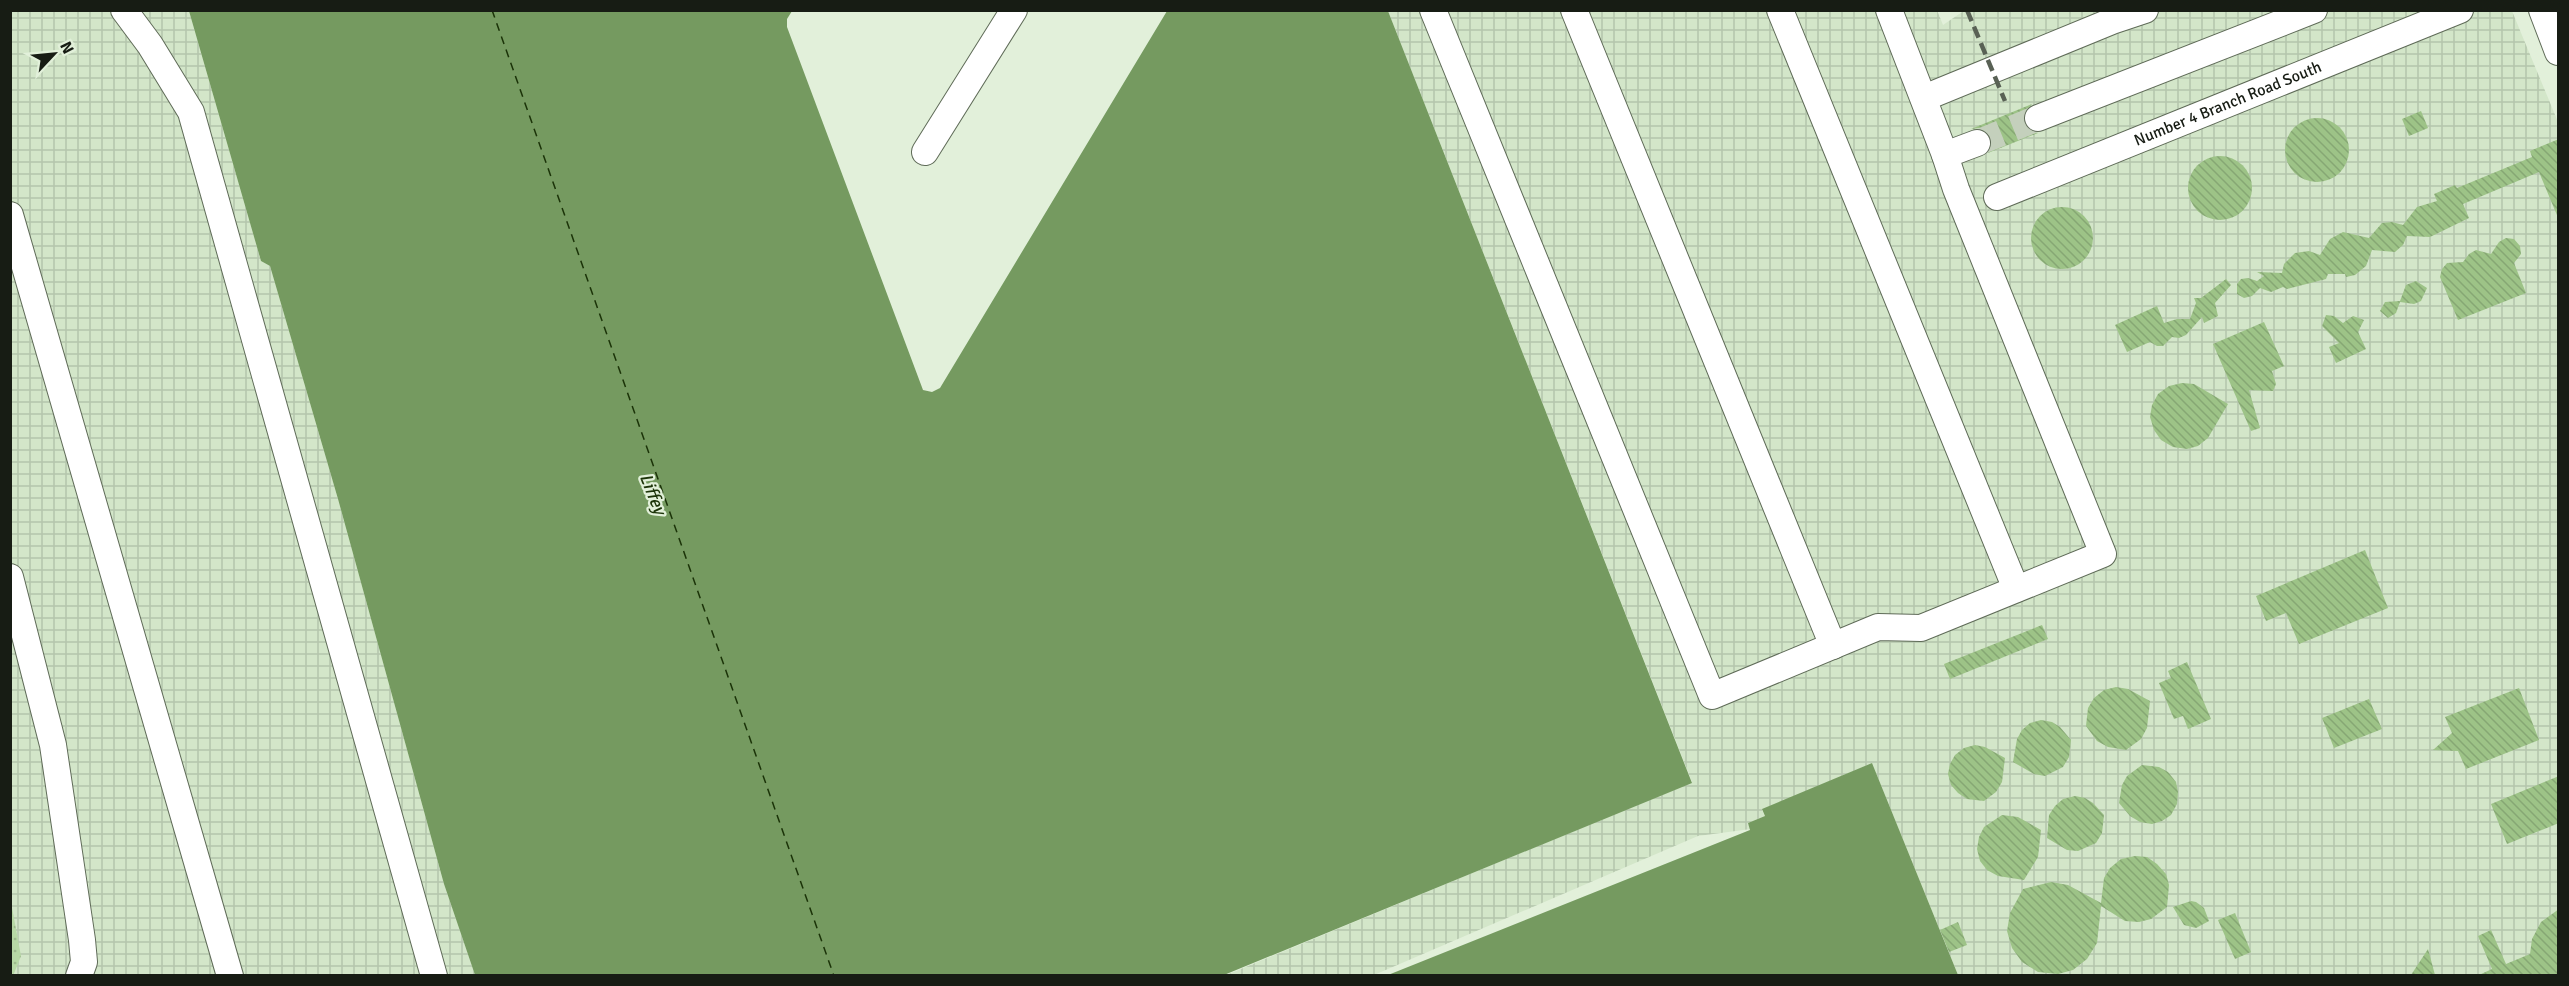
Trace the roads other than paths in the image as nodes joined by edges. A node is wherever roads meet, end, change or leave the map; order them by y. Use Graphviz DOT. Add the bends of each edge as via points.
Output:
graph roads {
  1 [pos="124,10"];
  2 [pos="1014,10"];
  3 [pos="1433,10"];
  4 [pos="1574,10"];
  5 [pos="1780,10"];
  6 [pos="1889,10"];
  7 [pos="2145,10"];
  8 [pos="2314,10"];
  9 [pos="2460,10"];
  10 [pos="2542,10"];
  11 [pos="2559,52"];
  12 [pos="1924,98"];
  13 [pos="2038,118"];
  14 [pos="1977,143"];
  15 [pos="925,152"];
  16 [pos="1946,155"];
  17 [pos="1997,197"];
  18 [pos="10,215"];
  19 [pos="10,577"];
  20 [pos="2016,589"];
  21 [pos="1833,646"];
  22 [pos="79,975"];
  23 [pos="230,975"];
  24 [pos="435,975"];
  1 -- 24 [label="street" via="191,112"];
  2 -- 15 [label="street"];
  3 -- 21 [label="street" via="1712,696"];
  4 -- 21 [label="street"];
  5 -- 20 [label="street"];
  6 -- 12 [label="street"];
  7 -- 12 [label="street"];
  8 -- 13 [label="street"];
  9 -- 17 [label="street, Number 4 Branch Road South"];
  10 -- 11 [label="street"];
  12 -- 16 [label="street"];
  14 -- 16 [label="street"];
  16 -- 20 [label="street" via="1956,189 2103,554"];
  18 -- 23 [label="street"];
  19 -- 22 [label="street" via="53,745 82,939 84,962"];
  20 -- 21 [label="street" via="1921,628 1878,627"];
}
